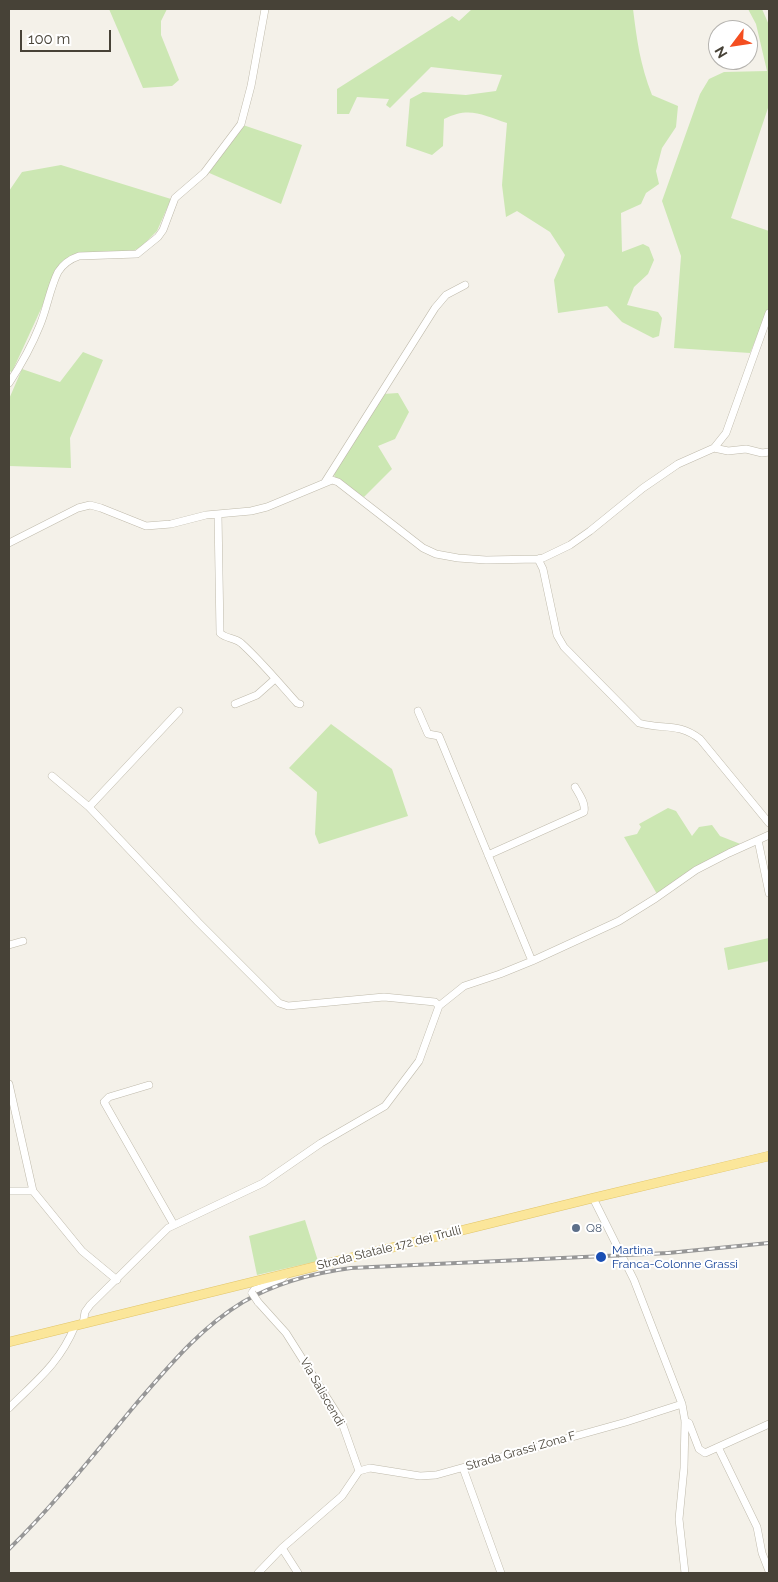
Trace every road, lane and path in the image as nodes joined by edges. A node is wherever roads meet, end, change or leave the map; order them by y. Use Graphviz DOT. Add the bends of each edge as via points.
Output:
graph roads {
  1 [pos="265,9"];
  2 [pos="465,285"];
  3 [pos="769,313"];
  4 [pos="9,383"];
  5 [pos="714,448"];
  6 [pos="769,452"];
  7 [pos="325,482"];
  8 [pos="218,514"];
  9 [pos="9,544"];
  10 [pos="538,559"];
  11 [pos="275,679"];
  12 [pos="234,704"];
  13 [pos="300,704"];
  14 [pos="179,711"];
  15 [pos="418,711"];
  16 [pos="52,776"];
  17 [pos="575,787"];
  18 [pos="89,807"];
  19 [pos="769,824"];
  20 [pos="769,835"];
  21 [pos="758,840"];
  22 [pos="488,855"];
  23 [pos="769,893"];
  24 [pos="23,941"];
  25 [pos="9,945"];
  26 [pos="532,961"];
  27 [pos="439,1006"];
  28 [pos="9,1084"];
  29 [pos="149,1085"];
  30 [pos="769,1156"];
  31 [pos="9,1191"];
  32 [pos="33,1191"];
  33 [pos="592,1198"];
  34 [pos="174,1226"];
  35 [pos="289,1273"];
  36 [pos="117,1280"];
  37 [pos="79,1325"];
  38 [pos="9,1342"];
  39 [pos="682,1404"];
  40 [pos="9,1408"];
  41 [pos="685,1421"];
  42 [pos="769,1424"];
  43 [pos="718,1447"];
  44 [pos="463,1468"];
  45 [pos="358,1471"];
  46 [pos="282,1548"];
  47 [pos="769,1571"];
  48 [pos="258,1573"];
  49 [pos="298,1573"];
  50 [pos="501,1573"];
  51 [pos="685,1573"];
  1 -- 4 [label="street" via="241,124 204,173 175,198 158,237 137,254 79,256 64,264 40,325"];
  2 -- 7 [label="street" via="446,295 435,308"];
  3 -- 5 [label="street" via="726,433"];
  5 -- 6 [label="street"];
  5 -- 10 [label="street" via="678,464 570,545"];
  7 -- 8 [label="street" via="267,507"];
  7 -- 10 [label="street" via="338,482 423,548 436,554 486,560"];
  8 -- 9 [label="street" via="146,526 90,505 78,508"];
  8 -- 11 [label="street" via="220,633 238,640"];
  10 -- 19 [label="street" via="557,635 570,654 639,723 679,728 700,739"];
  11 -- 12 [label="street" via="258,695"];
  11 -- 13 [label="street"];
  14 -- 18 [label="street"];
  15 -- 22 [label="street" via="428,734 440,736"];
  16 -- 18 [label="street"];
  17 -- 22 [label="street" via="584,803 584,812"];
  18 -- 27 [label="street" via="279,1004 288,1006 384,997 435,1002"];
  20 -- 21 [label="street"];
  21 -- 23 [label="street"];
  21 -- 26 [label="street" via="696,870 620,922"];
  22 -- 26 [label="street"];
  24 -- 25 [label="street"];
  26 -- 27 [label="street" via="464,986"];
  27 -- 34 [label="street" via="419,1061 385,1106 321,1143 263,1183"];
  28 -- 32 [label="street"];
  29 -- 34 [label="street" via="109,1097 104,1102"];
  30 -- 33 [label="main road, Strada Statale 172 dei Trulli"];
  31 -- 32 [label="street"];
  32 -- 36 [label="street" via="82,1251"];
  33 -- 35 [label="main road, Strada Statale 172 dei Trulli"];
  33 -- 39 [label="street" via="637,1288"];
  34 -- 36 [label="street" via="152,1243"];
  35 -- 37 [label="main road, Strada Statale 172 dei Trulli"];
  35 -- 45 [label="street, Via Saliscendi, bridge" via="278,1282 252,1293 286,1333 341,1420"];
  36 -- 37 [label="street" via="90,1305"];
  37 -- 38 [label="main road, Strada Statale 172 dei Trulli"];
  37 -- 40 [label="street" via="52,1366"];
  39 -- 41 [label="street"];
  39 -- 44 [label="street, Strada Grassi Zona F"];
  41 -- 43 [label="street" via="689,1423 702,1452"];
  41 -- 51 [label="street" via="679,1519"];
  42 -- 43 [label="street"];
  43 -- 47 [label="street" via="758,1527"];
  44 -- 45 [label="street, Strada Grassi Zona F" via="420,1476 380,1468"];
  44 -- 50 [label="street"];
  45 -- 46 [label="street" via="342,1496"];
  46 -- 48 [label="street"];
  46 -- 49 [label="street"];
}
